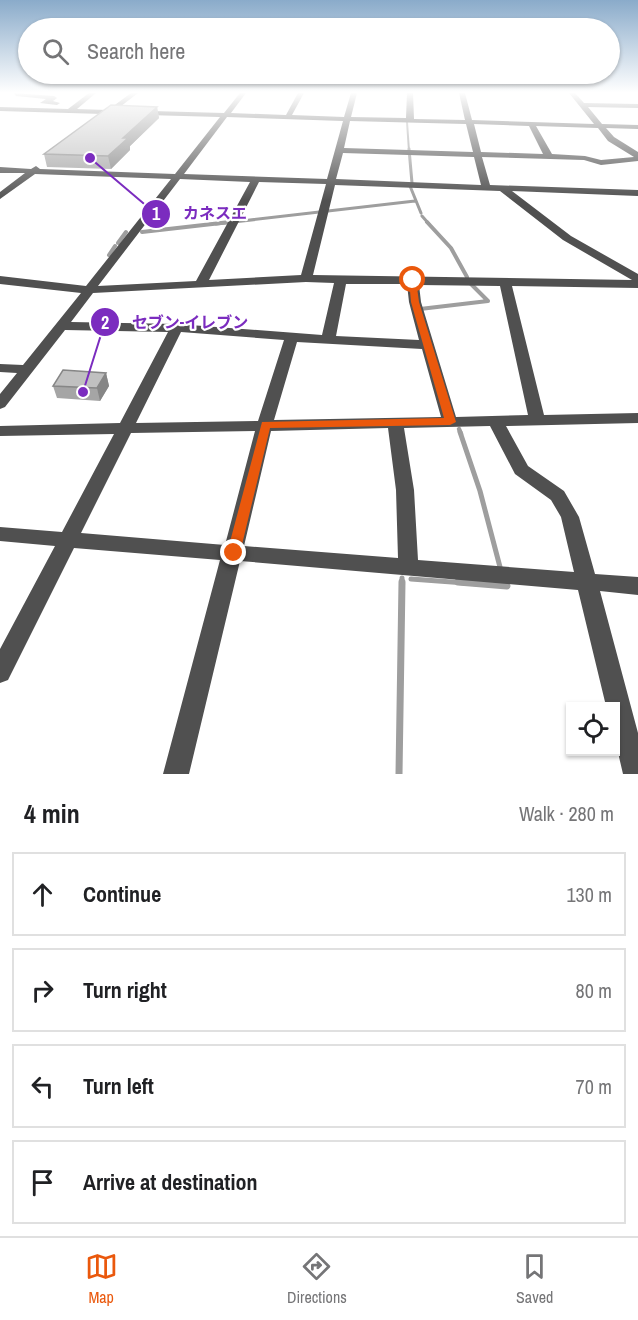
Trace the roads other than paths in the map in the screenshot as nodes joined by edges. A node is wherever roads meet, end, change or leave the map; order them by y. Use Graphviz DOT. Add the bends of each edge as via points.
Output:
graph roads {
  1 [pos="215,129"];
  2 [pos="344,129"];
  3 [pos="471,129"];
  4 [pos="535,129"];
  5 [pos="602,129"];
  6 [pos="339,150"];
  7 [pos="477,154"];
  8 [pos="549,157"];
  9 [pos="638,158"];
  10 [pos="42,165"];
  11 [pos="0,170"];
  12 [pos="33,171"];
  13 [pos="177,176"];
  14 [pos="256,179"];
  15 [pos="332,182"];
  16 [pos="486,188"];
  17 [pos="502,188"];
  18 [pos="638,193"];
  19 [pos="0,196"];
  20 [pos="306,278"];
  21 [pos="0,280"];
  22 [pos="341,280"];
  23 [pos="413,280"];
  24 [pos="505,282"];
  25 [pos="638,282"];
  26 [pos="201,283"];
  27 [pos="90,290"];
  28 [pos="62,326"];
  29 [pos="177,328"];
  30 [pos="292,337"];
  31 [pos="328,340"];
  32 [pos="427,345"];
  33 [pos="0,368"];
  34 [pos="26,369"];
  35 [pos="0,404"];
  36 [pos="638,418"];
  37 [pos="537,420"];
  38 [pos="495,421"];
  39 [pos="395,422"];
  40 [pos="450,422"];
  41 [pos="266,424"];
  42 [pos="126,427"];
  43 [pos="0,430"];
  44 [pos="0,534"];
  45 [pos="69,539"];
  46 [pos="234,553"];
  47 [pos="408,567"];
  48 [pos="589,582"];
  49 [pos="638,586"];
  50 [pos="8,643"];
  51 [pos="0,672"];
  52 [pos="176,774"];
  53 [pos="636,774"];
  1 -- 13 [label="street"];
  2 -- 6 [label="street"];
  3 -- 7 [label="street"];
  4 -- 8 [label="street"];
  5 -- 9 [label="street"];
  6 -- 7 [label="street"];
  6 -- 15 [label="street"];
  7 -- 8 [label="street"];
  7 -- 16 [label="street"];
  8 -- 9 [label="street" via="593,158 600,163"];
  10 -- 12 [label="street"];
  11 -- 12 [label="street"];
  12 -- 13 [label="street"];
  12 -- 19 [label="street"];
  13 -- 14 [label="street"];
  13 -- 27 [label="street"];
  14 -- 15 [label="street"];
  14 -- 26 [label="street"];
  15 -- 16 [label="street"];
  15 -- 20 [label="street"];
  16 -- 17 [label="street"];
  17 -- 18 [label="street"];
  17 -- 25 [label="street" via="567,238"];
  20 -- 22 [label="street"];
  20 -- 26 [label="street"];
  21 -- 27 [label="street"];
  22 -- 23 [label="street"];
  22 -- 31 [label="street"];
  23 -- 24 [label="street"];
  23 -- 32 [label="street"];
  24 -- 25 [label="street"];
  24 -- 37 [label="street"];
  26 -- 27 [label="street"];
  27 -- 28 [label="street"];
  28 -- 29 [label="street"];
  28 -- 34 [label="street"];
  29 -- 30 [label="street"];
  29 -- 42 [label="street"];
  30 -- 31 [label="street"];
  30 -- 41 [label="street"];
  31 -- 32 [label="street"];
  32 -- 40 [label="street"];
  33 -- 34 [label="street"];
  34 -- 35 [label="street"];
  36 -- 37 [label="street"];
  37 -- 38 [label="street"];
  38 -- 40 [label="street"];
  38 -- 48 [label="street" via="521,470 558,496 570,518"];
  39 -- 40 [label="street"];
  39 -- 41 [label="street"];
  39 -- 47 [label="street" via="405,490"];
  41 -- 42 [label="street"];
  41 -- 46 [label="street"];
  42 -- 43 [label="street"];
  42 -- 45 [label="street"];
  44 -- 45 [label="street"];
  45 -- 46 [label="street"];
  45 -- 50 [label="street"];
  46 -- 47 [label="street"];
  46 -- 52 [label="street"];
  47 -- 48 [label="street"];
  48 -- 49 [label="street"];
  48 -- 53 [label="street"];
  50 -- 51 [label="street"];
}
